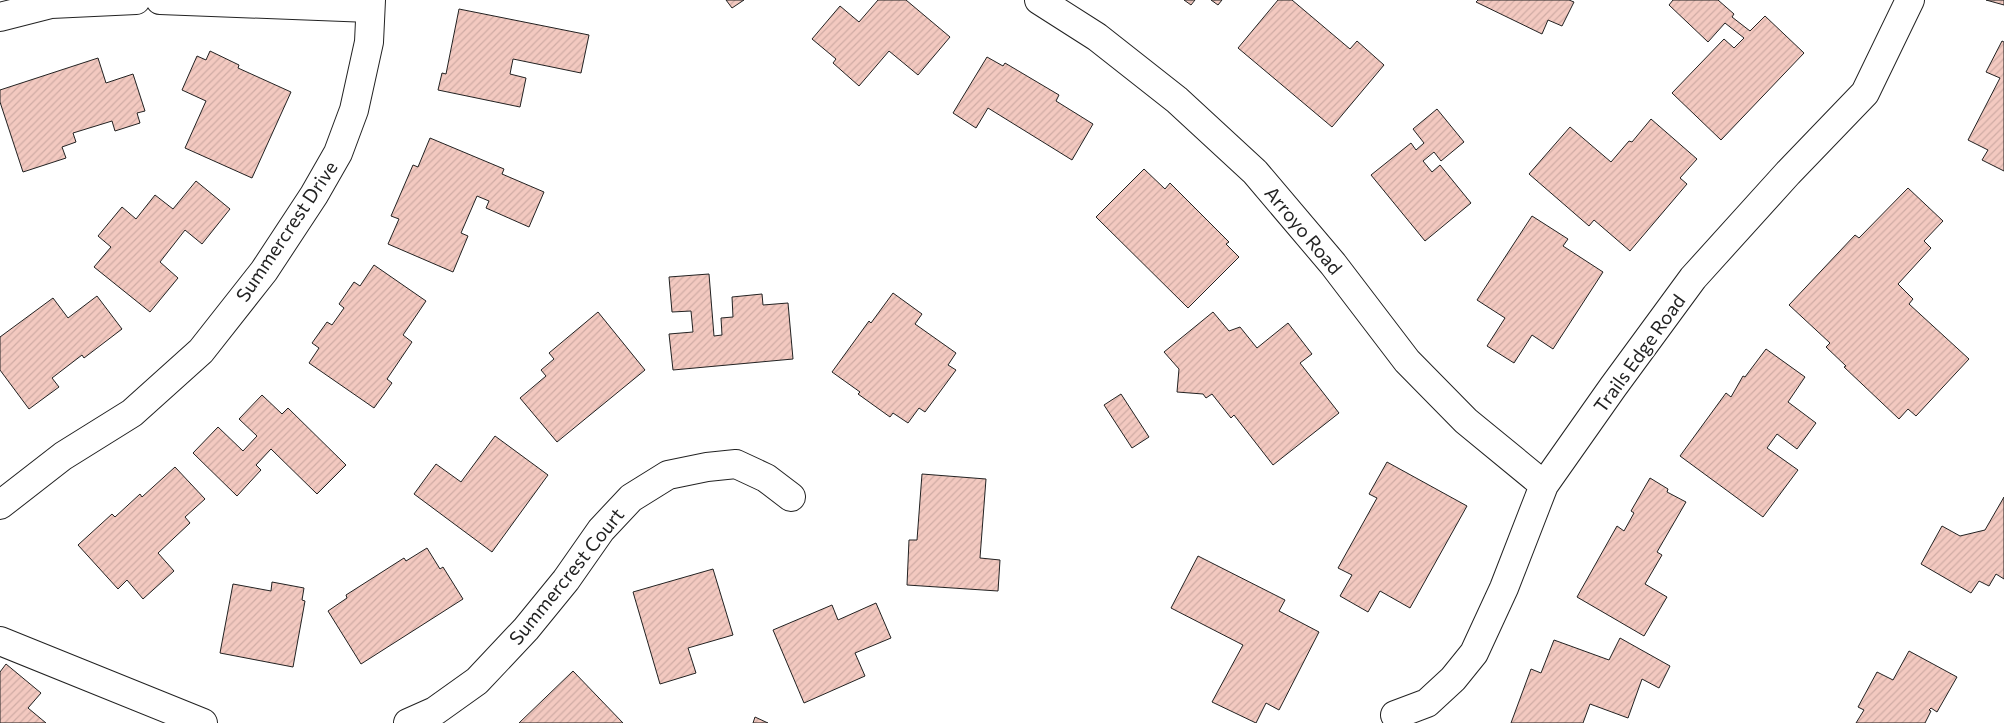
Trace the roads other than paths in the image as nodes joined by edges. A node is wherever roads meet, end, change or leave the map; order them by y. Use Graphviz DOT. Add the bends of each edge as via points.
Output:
graph roads {
  1 [pos="136,0"];
  2 [pos="160,0"];
  3 [pos="1039,0"];
  4 [pos="1910,0"];
  5 [pos="371,4"];
  6 [pos="0,17"];
  7 [pos="1544,486"];
  8 [pos="791,497"];
  9 [pos="0,505"];
  10 [pos="0,641"];
  11 [pos="1395,715"];
  12 [pos="203,723"];
  13 [pos="408,723"];
  1 -- 6 [label="street" via="52,4"];
  2 -- 5 [label="street"];
  3 -- 7 [label="street, Arroyo Road" via="1097,37 1177,100 1255,172 1333,264 1407,361 1466,421"];
  4 -- 7 [label="street, Trails Edge Road" via="1865,93 1693,278"];
  5 -- 9 [label="street, Summercrest Drive" via="369,42 356,100 338,153 314,196 264,271 201,351 132,413 63,456"];
  7 -- 11 [label="street, Trails Edge Road" via="1504,588 1474,653 1453,679 1427,703"];
  8 -- 13 [label="street, Summercrest Court" via="766,478 736,464 668,475 631,498 602,530 526,629 477,681 435,711"];
  10 -- 12 [label="street"];
}
